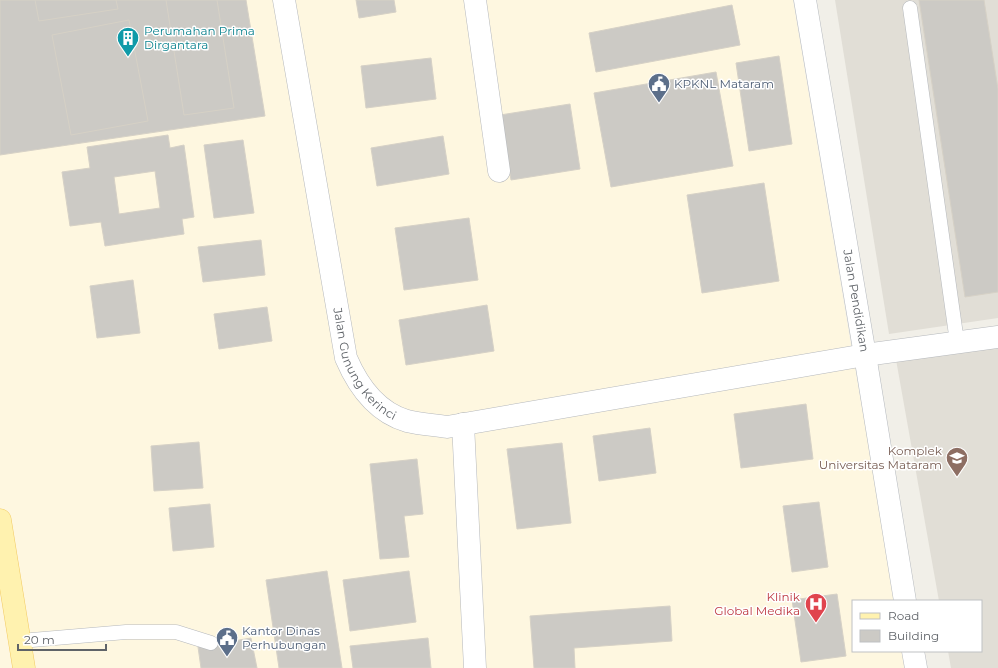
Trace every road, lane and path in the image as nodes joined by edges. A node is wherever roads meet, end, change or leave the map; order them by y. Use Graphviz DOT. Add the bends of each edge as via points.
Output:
graph roads {
  1 [pos="284,0"];
  2 [pos="475,0"];
  3 [pos="805,0"];
  4 [pos="910,8"];
  5 [pos="499,171"];
  6 [pos="998,337"];
  7 [pos="957,342"];
  8 [pos="865,355"];
  9 [pos="463,424"];
  10 [pos="0,520"];
  11 [pos="5,586"];
  12 [pos="905,600"];
  13 [pos="20,641"];
  14 [pos="211,643"];
  15 [pos="913,652"];
  16 [pos="24,668"];
  17 [pos="475,668"];
  18 [pos="916,668"];
  1 -- 9 [label="street, Jalan Gunung Kerinci" via="346,358 352,373 374,403 388,413 406,421 424,424 447,427"];
  2 -- 5 [label="street"];
  3 -- 8 [label="street, Jalan Pendidikan"];
  4 -- 7 [label="lane"];
  6 -- 7 [label="street, Jalan Gunung Kerinci"];
  7 -- 8 [label="street, Jalan Gunung Kerinci"];
  8 -- 9 [label="street, Jalan Gunung Kerinci"];
  8 -- 12 [label="street, Jalan Pendidikan"];
  9 -- 17 [label="street"];
  10 -- 11 [label="main road"];
  11 -- 13 [label="main road"];
  13 -- 14 [label="lane" via="126,632 176,632"];
  13 -- 16 [label="main road"];
  15 -- 18 [label="street"];
}
